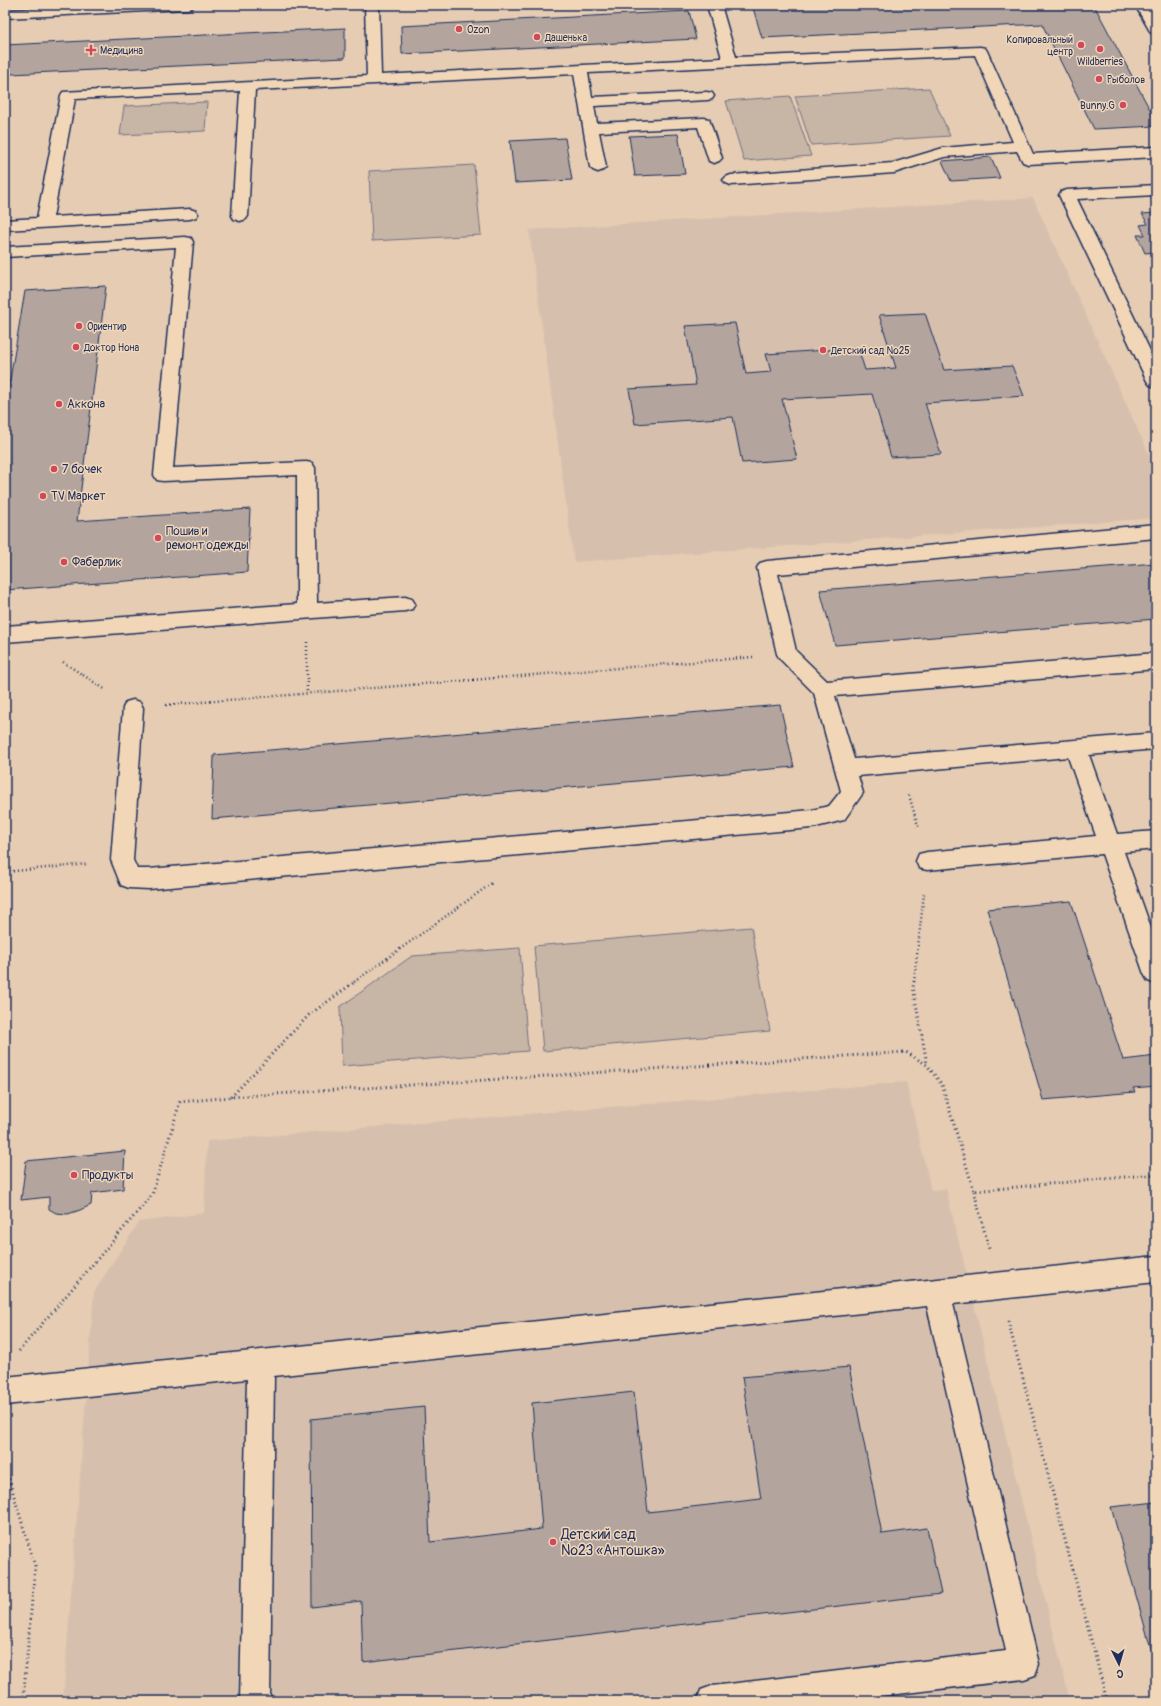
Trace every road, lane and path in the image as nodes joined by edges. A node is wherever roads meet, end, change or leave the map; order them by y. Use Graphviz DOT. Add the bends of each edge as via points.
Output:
graph roads {
  1 [pos="187,5"];
  2 [pos="372,5"];
  3 [pos="714,5"];
  4 [pos="1142,5"];
  5 [pos="5,14"];
  6 [pos="1156,30"];
  7 [pos="730,62"];
  8 [pos="580,70"];
  9 [pos="374,80"];
  10 [pos="248,86"];
  11 [pos="706,96"];
  12 [pos="586,102"];
  13 [pos="591,128"];
  14 [pos="1022,146"];
  15 [pos="1156,152"];
  16 [pos="714,158"];
  17 [pos="598,167"];
  18 [pos="731,180"];
  19 [pos="1156,190"];
  20 [pos="190,214"];
  21 [pos="240,216"];
  22 [pos="44,222"];
  23 [pos="5,225"];
  24 [pos="5,252"];
  25 [pos="1156,381"];
  26 [pos="1156,531"];
  27 [pos="405,604"];
  28 [pos="306,611"];
  29 [pos="11,634"];
  30 [pos="787,654"];
  31 [pos="1156,661"];
  32 [pos="823,689"];
  33 [pos="307,694"];
  34 [pos="133,708"];
  35 [pos="1156,741"];
  36 [pos="1076,749"];
  37 [pos="900,763"];
  38 [pos="846,768"];
  39 [pos="1156,840"];
  40 [pos="1110,844"];
  41 [pos="122,860"];
  42 [pos="927,861"];
  43 [pos="5,872"];
  44 [pos="496,881"];
  45 [pos="1156,974"];
  46 [pos="927,1064"];
  47 [pos="231,1097"];
  48 [pos="1156,1174"];
  49 [pos="974,1191"];
  50 [pos="1156,1269"];
  51 [pos="998,1285"];
  52 [pos="937,1292"];
  53 [pos="15,1355"];
  54 [pos="261,1364"];
  55 [pos="5,1391"];
  56 [pos="5,1466"];
  57 [pos="23,1701"];
  58 [pos="255,1701"];
  59 [pos="712,1701"];
  60 [pos="1107,1701"];
  1 -- 5 [label="lane"];
  2 -- 9 [label="lane"];
  3 -- 7 [label="lane"];
  4 -- 6 [label="lane"];
  7 -- 8 [label="lane"];
  7 -- 14 [label="lane" via="980,51"];
  8 -- 9 [label="lane"];
  8 -- 12 [label="lane"];
  9 -- 10 [label="lane"];
  10 -- 21 [label="lane"];
  10 -- 22 [label="lane" via="68,95"];
  11 -- 12 [label="lane"];
  12 -- 13 [label="lane"];
  13 -- 16 [label="lane" via="704,122"];
  13 -- 17 [label="lane"];
  14 -- 15 [label="lane" via="1028,160"];
  14 -- 18 [label="lane" via="943,153 894,168"];
  19 -- 25 [label="lane" via="1067,196"];
  20 -- 22 [label="lane"];
  22 -- 23 [label="lane"];
  24 -- 28 [label="lane" via="185,242 163,475 306,468"];
  26 -- 30 [label="lane" via="767,568"];
  27 -- 28 [label="lane"];
  28 -- 29 [label="lane"];
  28 -- 33 [label="path"];
  29 -- 34 [label="path"];
  30 -- 32 [label="lane"];
  30 -- 33 [label="path"];
  31 -- 32 [label="lane"];
  32 -- 38 [label="lane"];
  33 -- 34 [label="path"];
  34 -- 41 [label="lane"];
  35 -- 36 [label="lane"];
  36 -- 37 [label="lane"];
  36 -- 40 [label="lane"];
  37 -- 38 [label="lane"];
  37 -- 42 [label="path"];
  38 -- 41 [label="lane" via="852,792 836,814 812,819 149,879 129,878"];
  39 -- 40 [label="lane"];
  40 -- 42 [label="lane"];
  40 -- 45 [label="lane"];
  41 -- 43 [label="path"];
  42 -- 46 [label="path" via="913,987"];
  44 -- 47 [label="path" via="309,1015"];
  46 -- 47 [label="path" via="906,1052"];
  46 -- 49 [label="path" via="942,1085"];
  47 -- 53 [label="path" via="180,1102 152,1195"];
  48 -- 49 [label="path"];
  49 -- 51 [label="path"];
  50 -- 51 [label="lane"];
  51 -- 52 [label="lane"];
  51 -- 60 [label="path"];
  52 -- 54 [label="lane"];
  52 -- 59 [label="lane" via="1024,1664"];
  54 -- 55 [label="lane"];
  54 -- 58 [label="lane"];
  56 -- 57 [label="path" via="36,1566"];
}
